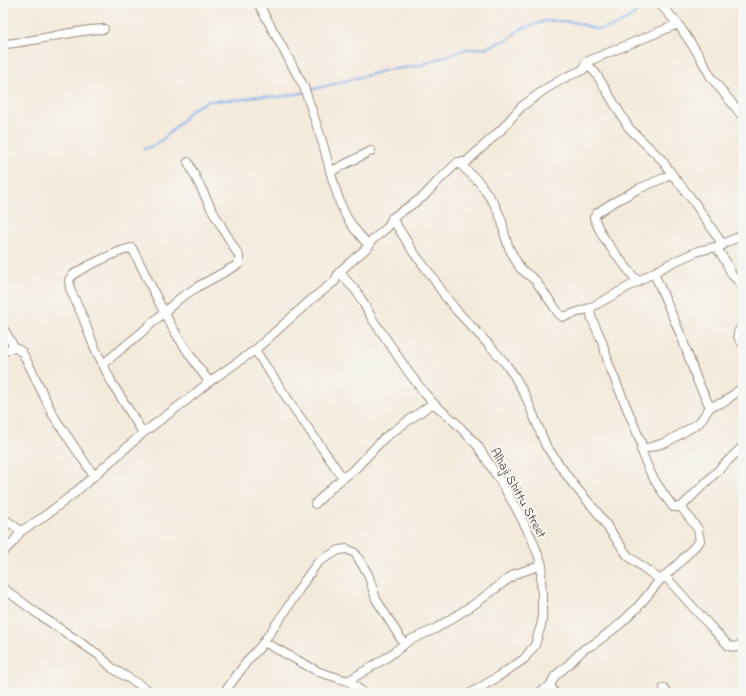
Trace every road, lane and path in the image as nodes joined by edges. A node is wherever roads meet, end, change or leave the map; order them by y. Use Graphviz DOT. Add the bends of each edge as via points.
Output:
graph roads {
  1 [pos="258,3"];
  2 [pos="659,3"];
  3 [pos="678,24"];
  4 [pos="104,29"];
  5 [pos="3,44"];
  6 [pos="586,62"];
  7 [pos="743,117"];
  8 [pos="372,151"];
  9 [pos="188,162"];
  10 [pos="458,162"];
  11 [pos="330,172"];
  12 [pos="671,173"];
  13 [pos="392,218"];
  14 [pos="743,235"];
  15 [pos="369,246"];
  16 [pos="719,246"];
  17 [pos="339,272"];
  18 [pos="654,273"];
  19 [pos="638,282"];
  20 [pos="743,285"];
  21 [pos="590,308"];
  22 [pos="164,312"];
  23 [pos="743,325"];
  24 [pos="3,328"];
  25 [pos="743,344"];
  26 [pos="14,347"];
  27 [pos="255,350"];
  28 [pos="3,352"];
  29 [pos="103,364"];
  30 [pos="209,382"];
  31 [pos="743,386"];
  32 [pos="433,403"];
  33 [pos="710,407"];
  34 [pos="142,432"];
  35 [pos="743,446"];
  36 [pos="641,450"];
  37 [pos="94,476"];
  38 [pos="343,478"];
  39 [pos="315,504"];
  40 [pos="681,508"];
  41 [pos="3,518"];
  42 [pos="21,531"];
  43 [pos="3,552"];
  44 [pos="542,565"];
  45 [pos="662,578"];
  46 [pos="3,588"];
  47 [pos="264,642"];
  48 [pos="743,643"];
  49 [pos="404,644"];
  50 [pos="348,681"];
  51 [pos="550,686"];
  52 [pos="153,693"];
  53 [pos="224,693"];
  54 [pos="364,693"];
  55 [pos="471,693"];
  56 [pos="538,693"];
  57 [pos="555,693"];
  1 -- 11 [label="street" via="304,87"];
  2 -- 3 [label="street"];
  3 -- 6 [label="street"];
  3 -- 7 [label="street" via="711,77"];
  4 -- 5 [label="street"];
  6 -- 10 [label="street" via="583,70 547,88 521,107 501,130 466,162"];
  6 -- 12 [label="street" via="597,75 629,128 662,160"];
  8 -- 11 [label="street"];
  9 -- 22 [label="street" via="239,256 239,264 180,298"];
  10 -- 13 [label="street" via="423,197"];
  10 -- 21 [label="street" via="479,182 495,205 509,248 520,268 535,280 559,314 563,317"];
  11 -- 15 [label="street" via="346,216"];
  12 -- 16 [label="street" via="694,202"];
  12 -- 19 [label="street" via="609,205 594,218 602,235"];
  13 -- 15 [label="street" via="388,227 371,241"];
  13 -- 45 [label="street" via="457,312 491,347 515,377 546,446 573,484 597,512 628,556"];
  14 -- 16 [label="street"];
  15 -- 17 [label="street"];
  16 -- 18 [label="street" via="698,251"];
  16 -- 20 [label="street" via="732,275"];
  17 -- 27 [label="street" via="335,281"];
  17 -- 32 [label="street, Alhaji Shittu Street" via="357,292 409,373"];
  18 -- 19 [label="street"];
  18 -- 33 [label="street"];
  19 -- 21 [label="street"];
  21 -- 36 [label="street" via="592,319 641,442"];
  22 -- 29 [label="street"];
  22 -- 29 [label="street" via="132,248 73,275 69,280 70,289"];
  22 -- 30 [label="street"];
  23 -- 25 [label="street" via="738,331 738,336"];
  24 -- 26 [label="street"];
  26 -- 28 [label="street"];
  26 -- 37 [label="street" via="22,352 53,415"];
  27 -- 30 [label="street"];
  27 -- 38 [label="street"];
  29 -- 34 [label="street"];
  30 -- 34 [label="street"];
  31 -- 33 [label="street" via="724,402"];
  32 -- 38 [label="street" via="384,438"];
  32 -- 44 [label="street, Alhaji Shittu Street" via="477,445 517,510"];
  33 -- 36 [label="street" via="699,423 667,442"];
  34 -- 37 [label="street"];
  35 -- 40 [label="street"];
  36 -- 40 [label="street" via="659,488 673,507"];
  37 -- 42 [label="street" via="71,496"];
  38 -- 39 [label="street"];
  40 -- 45 [label="street" via="698,529 700,541"];
  41 -- 42 [label="street"];
  42 -- 43 [label="street"];
  44 -- 49 [label="street" via="515,574 435,629"];
  44 -- 55 [label="street, Alhaji Shittu Street" via="542,622 535,645 524,659"];
  45 -- 48 [label="street" via="729,646 736,647"];
  45 -- 51 [label="street" via="637,608 619,625 584,649 555,676"];
  46 -- 52 [label="street" via="98,655 112,668"];
  47 -- 49 [label="street" via="318,562 339,550 346,549 355,553 368,574 376,600"];
  47 -- 50 [label="street" via="319,672"];
  47 -- 53 [label="street"];
  49 -- 50 [label="street"];
  50 -- 54 [label="street"];
  51 -- 56 [label="street"];
  51 -- 57 [label="street"];
}
